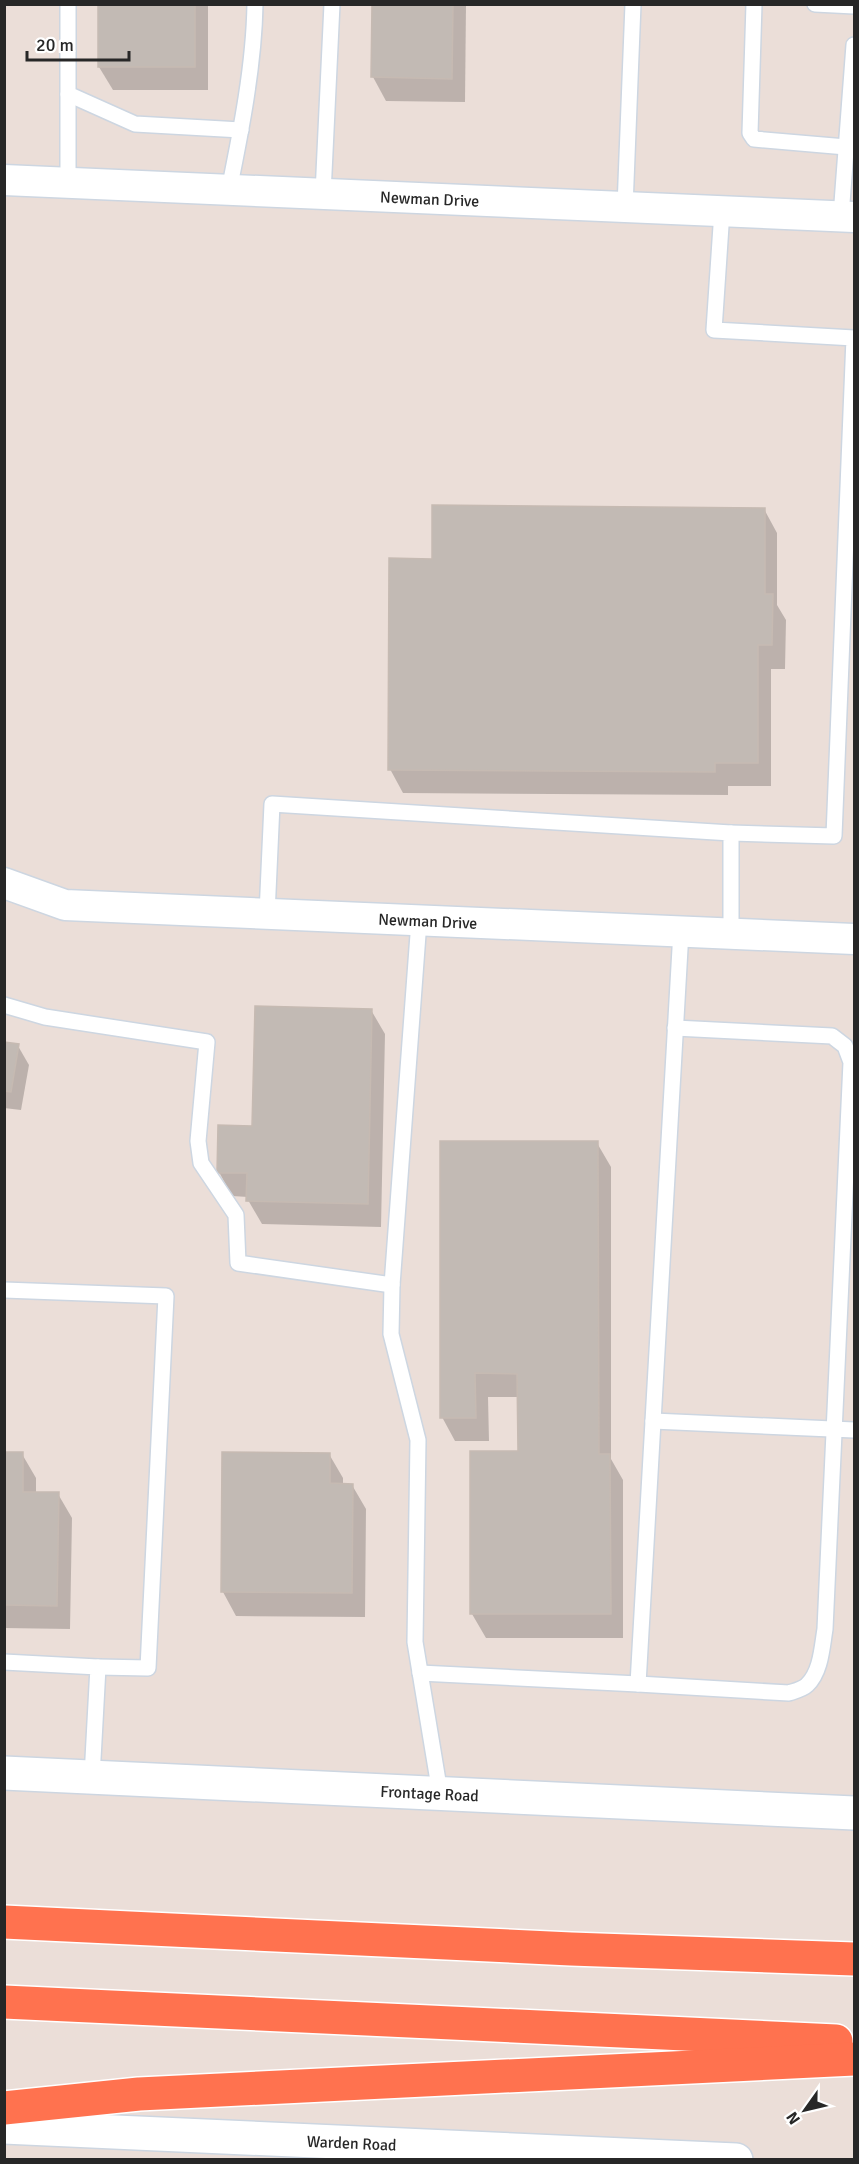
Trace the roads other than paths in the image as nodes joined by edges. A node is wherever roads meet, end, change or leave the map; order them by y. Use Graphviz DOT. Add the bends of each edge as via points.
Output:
graph roads {
  1 [pos="68,4"];
  2 [pos="255,4"];
  3 [pos="332,4"];
  4 [pos="633,4"];
  5 [pos="754,4"];
  6 [pos="815,4"];
  7 [pos="855,6"];
  8 [pos="855,45"];
  9 [pos="68,94"];
  10 [pos="241,130"];
  11 [pos="846,147"];
  12 [pos="4,180"];
  13 [pos="68,183"];
  14 [pos="230,190"];
  15 [pos="323,194"];
  16 [pos="625,207"];
  17 [pos="722,211"];
  18 [pos="848,216"];
  19 [pos="848,655"];
  20 [pos="731,833"];
  21 [pos="4,883"];
  22 [pos="267,914"];
  23 [pos="419,921"];
  24 [pos="681,931"];
  25 [pos="731,934"];
  26 [pos="855,939"];
  27 [pos="4,1005"];
  28 [pos="675,1028"];
  29 [pos="851,1131"];
  30 [pos="392,1285"];
  31 [pos="4,1290"];
  32 [pos="653,1421"];
  33 [pos="833,1430"];
  34 [pos="855,1430"];
  35 [pos="4,1662"];
  36 [pos="98,1667"];
  37 [pos="420,1673"];
  38 [pos="638,1684"];
  39 [pos="4,1773"];
  40 [pos="92,1777"];
  41 [pos="440,1793"];
  42 [pos="855,1813"];
  43 [pos="4,1922"];
  44 [pos="855,1959"];
  45 [pos="4,2002"];
  46 [pos="855,2042"];
  47 [pos="855,2059"];
  48 [pos="4,2108"];
  49 [pos="4,2127"];
  50 [pos="294,2150"];
  51 [pos="736,2160"];
  1 -- 9 [label="lane"];
  2 -- 10 [label="lane"];
  3 -- 15 [label="lane"];
  4 -- 16 [label="lane"];
  5 -- 11 [label="lane" via="750,133 754,139"];
  6 -- 7 [label="lane"];
  8 -- 11 [label="lane"];
  9 -- 10 [label="lane" via="135,124"];
  9 -- 13 [label="lane"];
  10 -- 14 [label="lane"];
  11 -- 18 [label="lane"];
  12 -- 13 [label="street, Newman Drive"];
  13 -- 14 [label="street, Newman Drive"];
  14 -- 15 [label="street, Newman Drive"];
  15 -- 16 [label="street, Newman Drive"];
  16 -- 17 [label="street, Newman Drive"];
  17 -- 18 [label="street, Newman Drive"];
  17 -- 19 [label="lane" via="714,330 854,338"];
  19 -- 20 [label="lane" via="834,836"];
  20 -- 22 [label="lane" via="272,804"];
  20 -- 25 [label="lane"];
  21 -- 22 [label="street, Newman Drive" via="65,905"];
  22 -- 23 [label="street, Newman Drive"];
  23 -- 24 [label="street, Newman Drive"];
  23 -- 30 [label="lane"];
  24 -- 25 [label="street, Newman Drive"];
  24 -- 28 [label="lane"];
  25 -- 26 [label="street, Newman Drive"];
  27 -- 30 [label="lane" via="45,1017 207,1042 199,1152 201,1163 236,1215 238,1263"];
  28 -- 29 [label="lane" via="832,1036 845,1046 851,1062"];
  28 -- 32 [label="lane"];
  29 -- 33 [label="lane"];
  30 -- 37 [label="lane" via="391,1334 418,1440 415,1642"];
  31 -- 36 [label="lane" via="166,1296 148,1668"];
  32 -- 33 [label="lane"];
  32 -- 38 [label="lane"];
  33 -- 34 [label="lane"];
  33 -- 38 [label="lane" via="825,1629 816,1671 807,1685 789,1693"];
  35 -- 36 [label="lane"];
  36 -- 40 [label="lane"];
  37 -- 38 [label="lane"];
  37 -- 41 [label="lane"];
  39 -- 40 [label="main road, Frontage Road"];
  40 -- 41 [label="main road, Frontage Road"];
  41 -- 42 [label="main road, Frontage Road"];
  43 -- 44 [label="highway"];
  45 -- 46 [label="highway"];
  47 -- 48 [label="highway" via="139,2094"];
  49 -- 50 [label="main road, Warden Road"];
  50 -- 51 [label="main road, Warden Road"];
}
